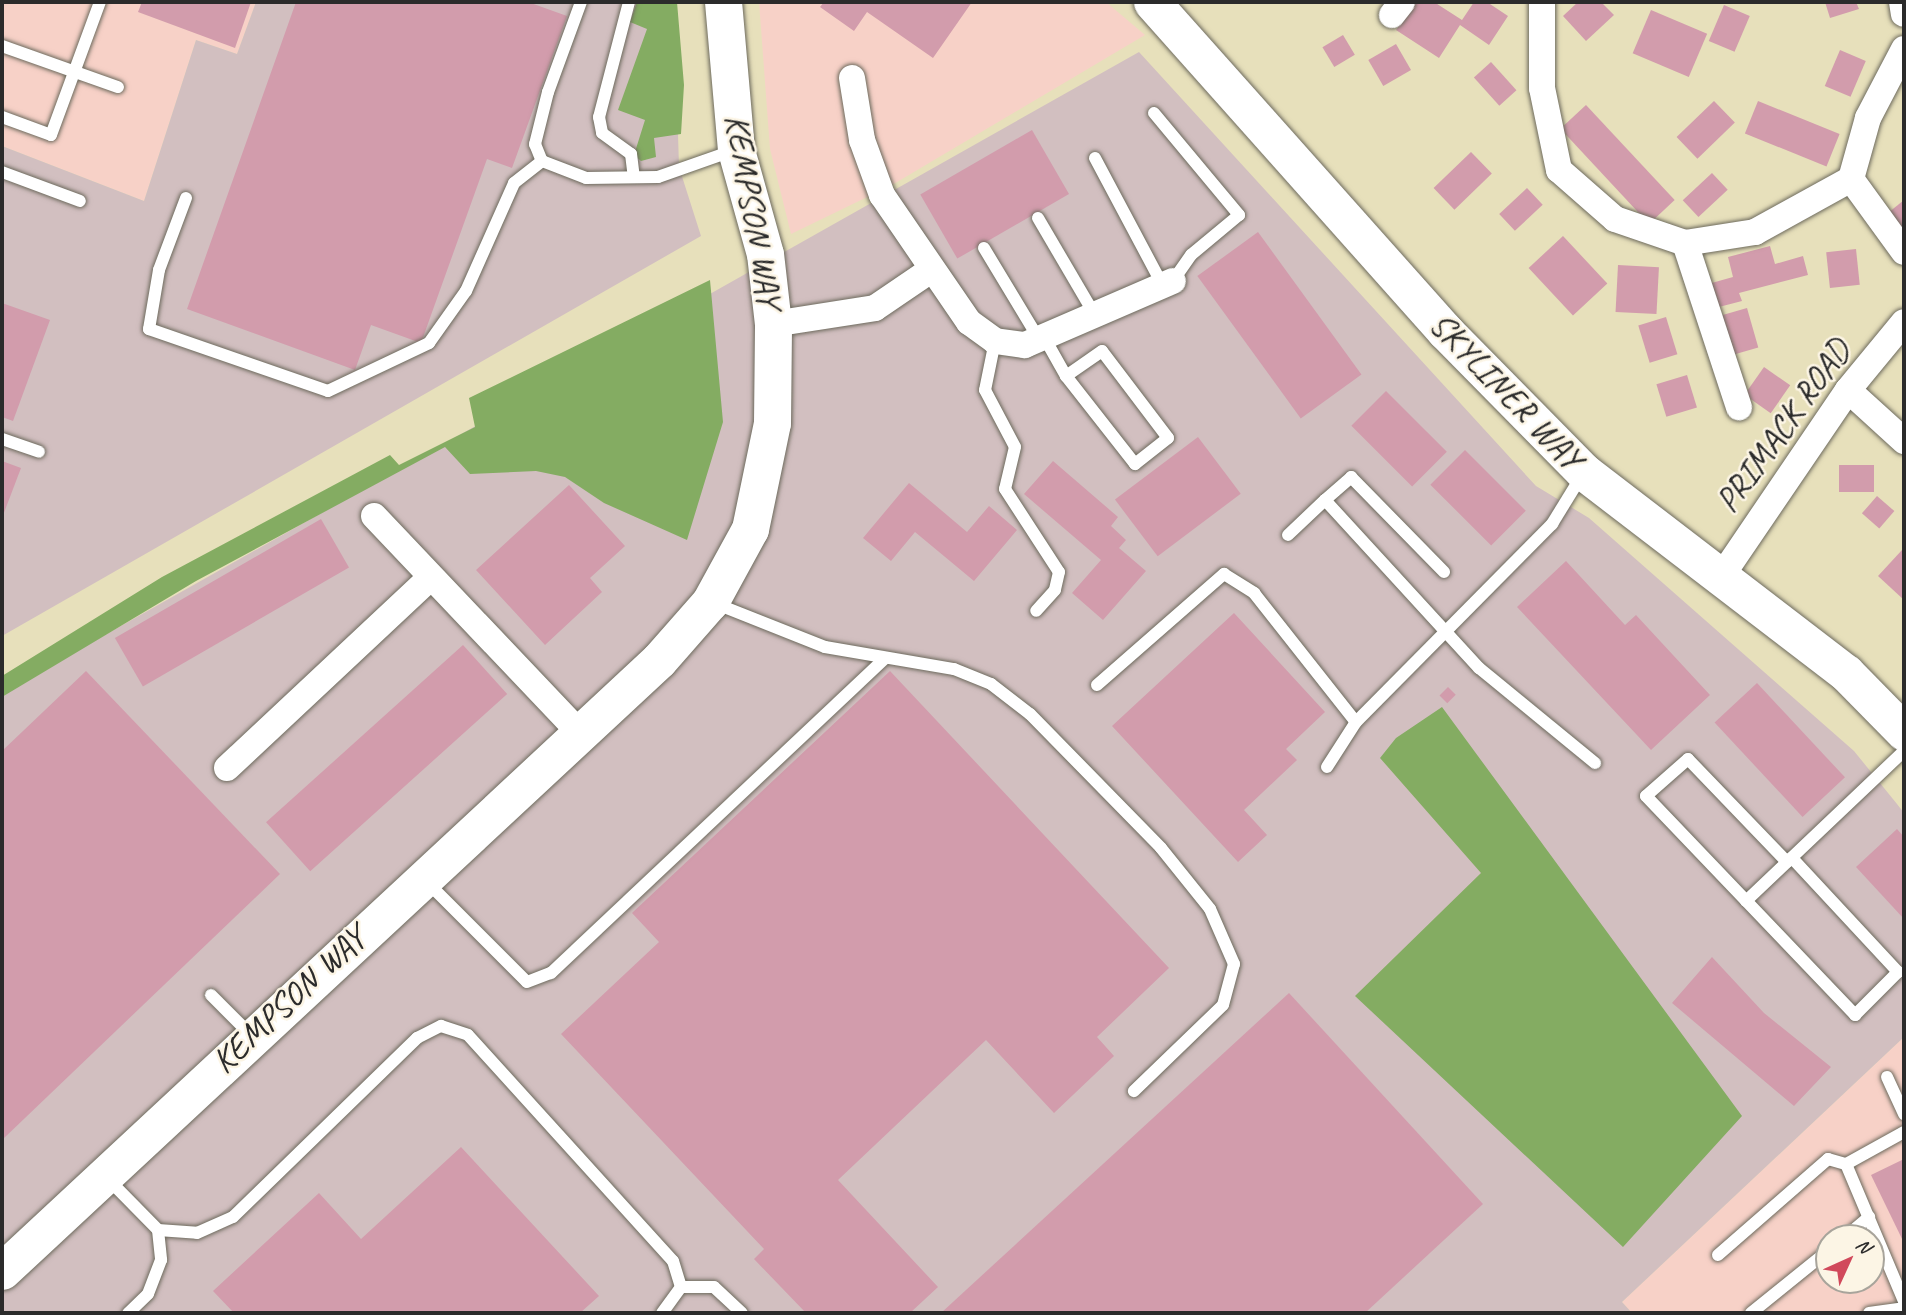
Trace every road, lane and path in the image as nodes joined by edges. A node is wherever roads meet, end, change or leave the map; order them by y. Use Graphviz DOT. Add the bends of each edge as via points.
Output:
graph roads {
  1 [pos="100,2"];
  2 [pos="581,2"];
  3 [pos="629,2"];
  4 [pos="723,2"];
  5 [pos="1152,2"];
  6 [pos="1542,2"];
  7 [pos="1902,2"];
  8 [pos="1904,14"];
  9 [pos="2,47"];
  10 [pos="1904,49"];
  11 [pos="75,72"];
  12 [pos="852,78"];
  13 [pos="118,87"];
  14 [pos="1154,113"];
  15 [pos="2,117"];
  16 [pos="736,150"];
  17 [pos="1095,158"];
  18 [pos="542,161"];
  19 [pos="2,172"];
  20 [pos="634,177"];
  21 [pos="1851,179"];
  22 [pos="186,198"];
  23 [pos="80,201"];
  24 [pos="1038,218"];
  25 [pos="1685,243"];
  26 [pos="984,248"];
  27 [pos="1904,252"];
  28 [pos="931,270"];
  29 [pos="1168,283"];
  30 [pos="1095,315"];
  31 [pos="1904,322"];
  32 [pos="773,324"];
  33 [pos="1041,338"];
  34 [pos="995,341"];
  35 [pos="1066,376"];
  36 [pos="1848,390"];
  37 [pos="1740,407"];
  38 [pos="2,439"];
  39 [pos="1904,441"];
  40 [pos="39,452"];
  41 [pos="1584,472"];
  42 [pos="1325,500"];
  43 [pos="374,516"];
  44 [pos="1288,536"];
  45 [pos="1444,572"];
  46 [pos="1723,574"];
  47 [pos="431,577"];
  48 [pos="710,602"];
  49 [pos="1036,611"];
  50 [pos="1447,630"];
  51 [pos="885,658"];
  52 [pos="1097,685"];
  53 [pos="1356,722"];
  54 [pos="1904,732"];
  55 [pos="580,733"];
  56 [pos="1904,751"];
  57 [pos="1595,764"];
  58 [pos="1328,767"];
  59 [pos="227,768"];
  60 [pos="1789,860"];
  61 [pos="422,877"];
  62 [pos="1746,901"];
  63 [pos="211,995"];
  64 [pos="250,1035"];
  65 [pos="1887,1077"];
  66 [pos="1133,1091"];
  67 [pos="1904,1114"];
  68 [pos="1904,1132"];
  69 [pos="1846,1164"];
  70 [pos="106,1177"];
  71 [pos="1869,1217"];
  72 [pos="1861,1224"];
  73 [pos="158,1230"];
  74 [pos="1718,1255"];
  75 [pos="1815,1261"];
  76 [pos="2,1271"];
  77 [pos="681,1287"];
  78 [pos="1904,1301"];
  79 [pos="1904,1308"];
  80 [pos="128,1313"];
  81 [pos="662,1313"];
  82 [pos="742,1313"];
  83 [pos="1751,1313"];
  84 [pos="1869,1313"];
  1 -- 11 [label="lane"];
  2 -- 18 [label="lane" via="535,144"];
  3 -- 20 [label="lane" via="599,117 602,133 631,154"];
  4 -- 16 [label="street, KEMPSON WAY"];
  5 -- 41 [label="street, SKYLINER WAY" via="1445,331"];
  6 -- 25 [label="street" via="1542,88 1559,170 1615,219"];
  7 -- 8 [label="street"];
  9 -- 11 [label="lane"];
  10 -- 21 [label="street" via="1868,118"];
  11 -- 13 [label="lane"];
  11 -- 15 [label="lane" via="51,135"];
  12 -- 28 [label="street" via="862,140 882,195"];
  14 -- 29 [label="lane" via="1239,215 1191,255"];
  16 -- 20 [label="lane" via="658,177"];
  16 -- 32 [label="street, KEMPSON WAY" via="765,254"];
  17 -- 29 [label="lane"];
  18 -- 20 [label="lane" via="586,178"];
  18 -- 22 [label="lane" via="514,183 466,291 429,343 328,391 149,329 159,270"];
  19 -- 23 [label="lane"];
  21 -- 25 [label="street" via="1755,232"];
  21 -- 27 [label="street"];
  24 -- 30 [label="lane"];
  25 -- 37 [label="street"];
  26 -- 33 [label="lane"];
  28 -- 32 [label="street" via="875,309"];
  28 -- 34 [label="street" via="968,322"];
  29 -- 30 [label="street"];
  30 -- 33 [label="street"];
  31 -- 36 [label="street, PRIMACK ROAD"];
  32 -- 48 [label="street, KEMPSON WAY" via="772,423 750,529"];
  33 -- 34 [label="street" via="1024,345"];
  33 -- 35 [label="lane"];
  34 -- 49 [label="lane" via="985,390 1015,447 1005,489 1059,572 1055,590"];
  35 -- 35 [label="lane" via="1135,464 1168,438 1102,351"];
  36 -- 39 [label="street"];
  36 -- 46 [label="street, PRIMACK ROAD"];
  38 -- 40 [label="lane"];
  41 -- 46 [label="street, SKYLINER WAY"];
  41 -- 50 [label="lane" via="1552,524"];
  42 -- 44 [label="lane"];
  42 -- 45 [label="lane" via="1351,477"];
  42 -- 50 [label="lane"];
  43 -- 47 [label="street"];
  46 -- 54 [label="street, SKYLINER WAY" via="1846,673"];
  47 -- 55 [label="street"];
  47 -- 59 [label="street"];
  48 -- 51 [label="lane" via="825,647"];
  48 -- 55 [label="street, KEMPSON WAY"];
  50 -- 53 [label="lane"];
  50 -- 57 [label="lane" via="1506,692"];
  51 -- 61 [label="lane" via="551,973 527,982"];
  51 -- 66 [label="lane" via="954,669 991,684 1128,814 1210,909 1234,964 1223,1004"];
  52 -- 53 [label="lane" via="1224,574 1254,593"];
  53 -- 58 [label="lane"];
  55 -- 61 [label="street, KEMPSON WAY"];
  56 -- 60 [label="lane"];
  60 -- 62 [label="lane"];
  60 -- 62 [label="lane" via="1688,759 1646,796"];
  60 -- 62 [label="lane" via="1898,972 1855,1014"];
  61 -- 64 [label="street, KEMPSON WAY"];
  63 -- 64 [label="lane"];
  64 -- 70 [label="street, KEMPSON WAY"];
  65 -- 67 [label="lane"];
  68 -- 69 [label="lane"];
  69 -- 71 [label="lane"];
  69 -- 74 [label="lane" via="1828,1159"];
  70 -- 73 [label="lane"];
  70 -- 76 [label="street, KEMPSON WAY"];
  71 -- 72 [label="lane"];
  71 -- 78 [label="lane"];
  73 -- 77 [label="lane" via="197,1233 233,1217 417,1038 441,1026 468,1035 673,1261"];
  73 -- 80 [label="lane" via="161,1260 148,1294"];
  75 -- 83 [label="lane"];
  77 -- 81 [label="lane"];
  77 -- 82 [label="lane" via="714,1287"];
  79 -- 84 [label="lane"];
}
